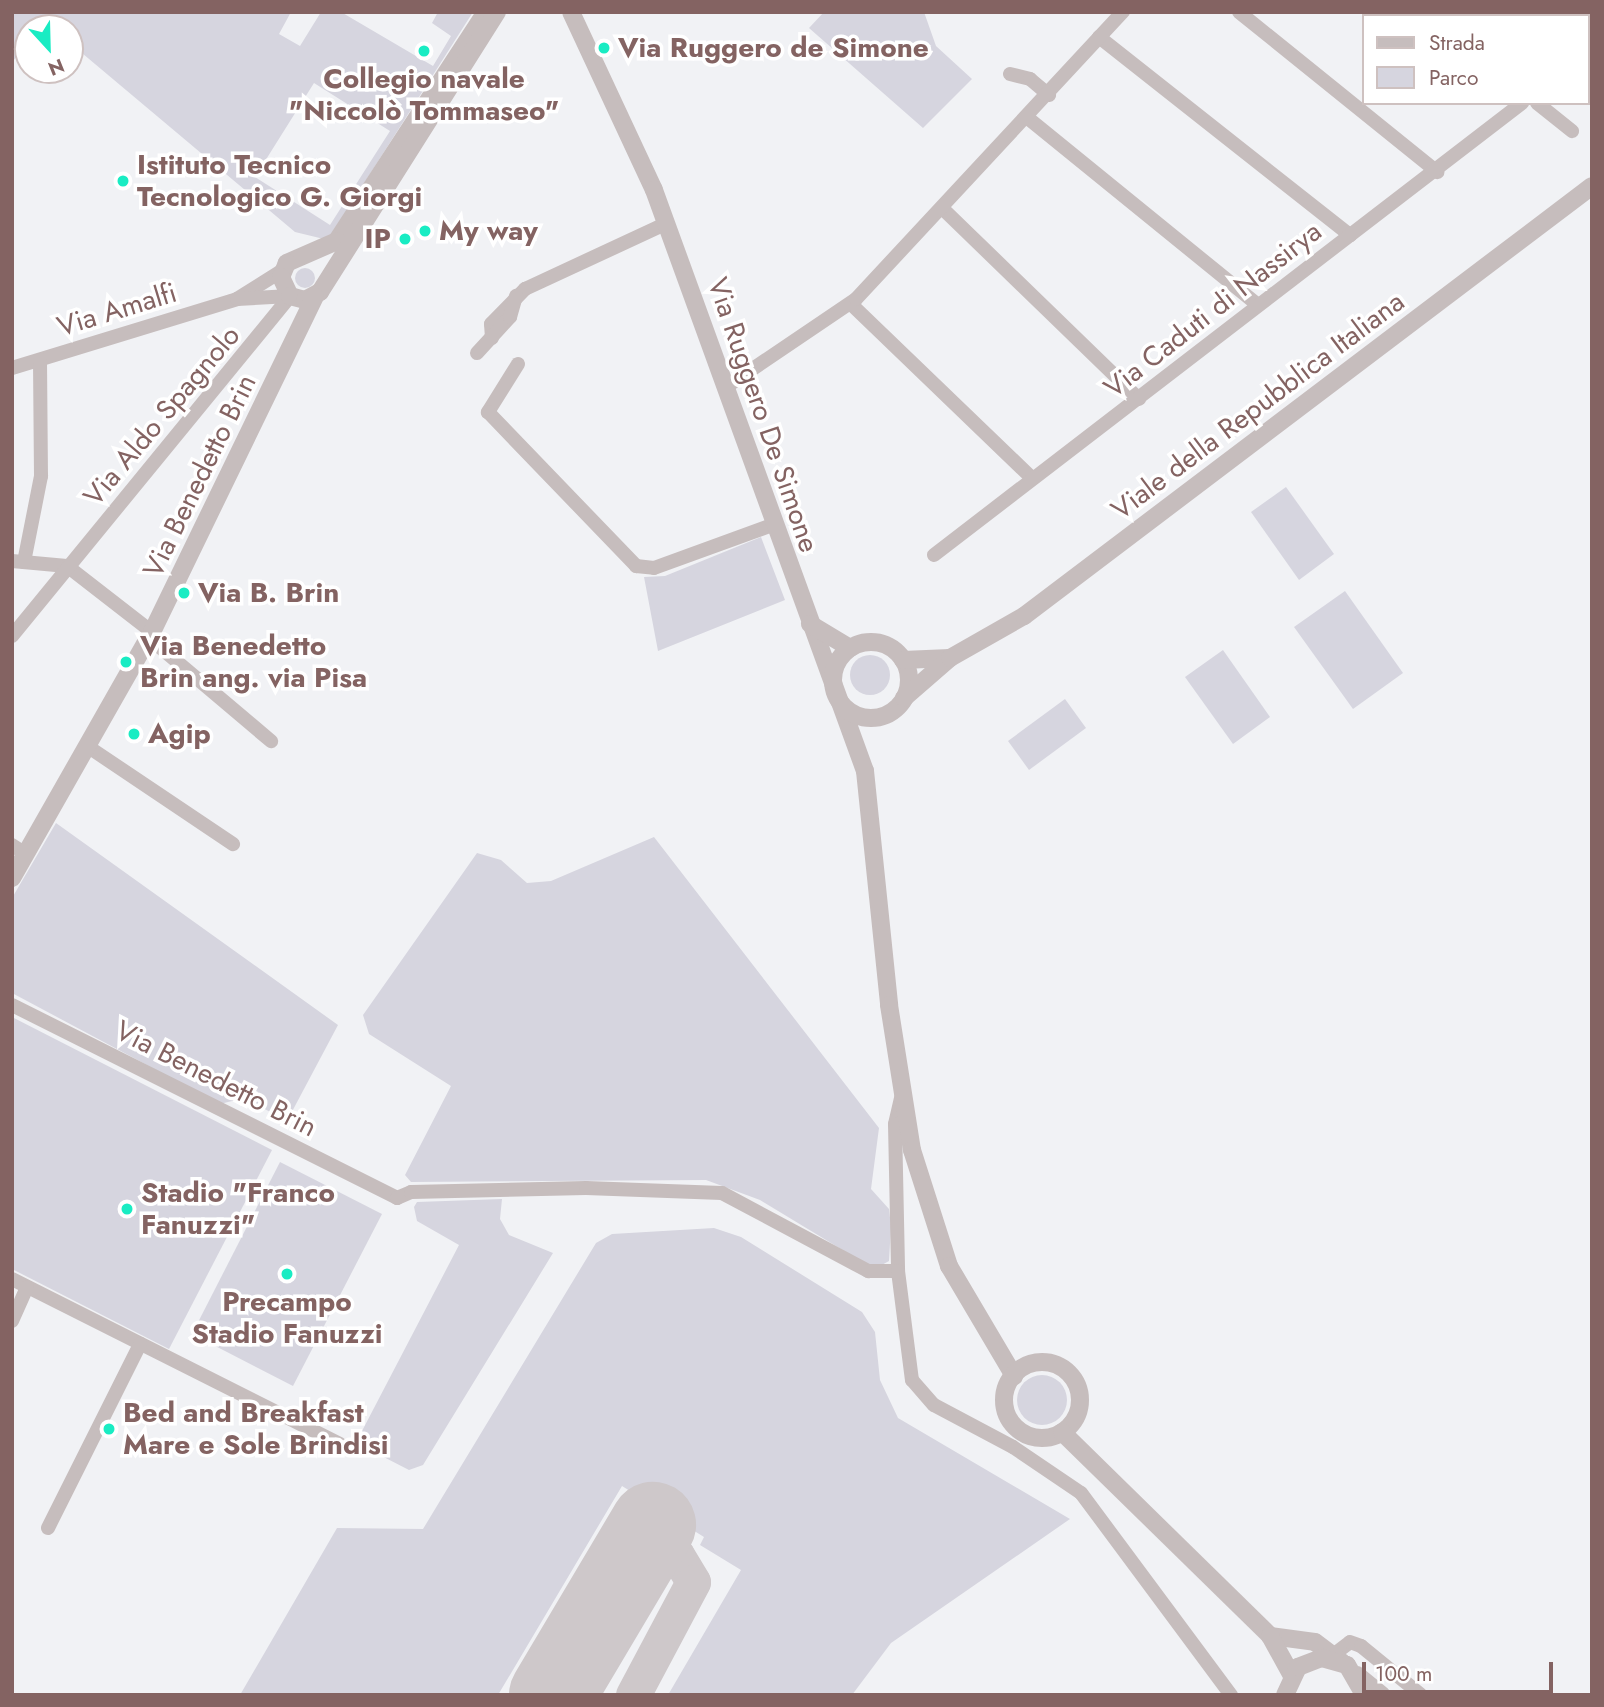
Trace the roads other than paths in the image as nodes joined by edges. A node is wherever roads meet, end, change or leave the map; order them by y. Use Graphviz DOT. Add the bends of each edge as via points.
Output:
graph roads {
  1 [pos="486,12"];
  2 [pos="497,12"];
  3 [pos="1123,12"];
  4 [pos="1239,12"];
  5 [pos="573,13"];
  6 [pos="1099,37"];
  7 [pos="1010,74"];
  8 [pos="1049,95"];
  9 [pos="1520,105"];
  10 [pos="1540,105"];
  11 [pos="1029,119"];
  12 [pos="1572,131"];
  13 [pos="1437,172"];
  14 [pos="1592,186"];
  15 [pos="943,209"];
  16 [pos="667,223"];
  17 [pos="1350,235"];
  18 [pos="309,257"];
  19 [pos="283,270"];
  20 [pos="325,280"];
  21 [pos="316,296"];
  22 [pos="265,297"];
  23 [pos="292,297"];
  24 [pos="237,299"];
  25 [pos="851,304"];
  26 [pos="1258,305"];
  27 [pos="279,317"];
  28 [pos="297,337"];
  29 [pos="477,352"];
  30 [pos="40,360"];
  31 [pos="518,364"];
  32 [pos="12,368"];
  33 [pos="726,387"];
  34 [pos="1139,399"];
  35 [pos="1032,478"];
  36 [pos="772,525"];
  37 [pos="934,555"];
  38 [pos="18,561"];
  39 [pos="66,566"];
  40 [pos="810,624"];
  41 [pos="151,635"];
  42 [pos="12,636"];
  43 [pos="850,648"];
  44 [pos="950,658"];
  45 [pos="903,660"];
  46 [pos="836,695"];
  47 [pos="904,698"];
  48 [pos="876,717"];
  49 [pos="271,741"];
  50 [pos="87,746"];
  51 [pos="859,753"];
  52 [pos="233,844"];
  53 [pos="19,849"];
  54 [pos="12,878"];
  55 [pos="12,1005"];
  56 [pos="901,1095"];
  57 [pos="898,1271"];
  58 [pos="12,1279"];
  59 [pos="27,1287"];
  60 [pos="12,1321"];
  61 [pos="140,1344"];
  62 [pos="1014,1376"];
  63 [pos="1062,1432"];
  64 [pos="340,1444"];
  65 [pos="48,1528"];
  66 [pos="1270,1636"];
  67 [pos="1344,1664"];
  68 [pos="1291,1674"];
  69 [pos="1231,1695"];
  70 [pos="1284,1695"];
  71 [pos="1364,1695"];
  72 [pos="1382,1695"];
  73 [pos="1421,1695"];
  1 -- 18 [label="street" via="337,241"];
  2 -- 20 [label="street, Via Benedetto Brin"];
  3 -- 6 [label="street"];
  4 -- 13 [label="street"];
  5 -- 16 [label="street, Via Ruggero De Simone"];
  6 -- 8 [label="street"];
  6 -- 17 [label="street"];
  7 -- 8 [label="street" via="1030,79"];
  8 -- 11 [label="street"];
  9 -- 13 [label="street, Via Caduti di Nassirya"];
  10 -- 12 [label="street"];
  11 -- 15 [label="street"];
  11 -- 26 [label="street"];
  13 -- 17 [label="street, Via Caduti di Nassirya"];
  14 -- 44 [label="street, Viale della Repubblica Italiana" via="1024,616"];
  15 -- 25 [label="street"];
  15 -- 34 [label="street"];
  16 -- 29 [label="street" via="516,296 510,317"];
  16 -- 33 [label="street, Via Ruggero De Simone"];
  17 -- 26 [label="street, Via Caduti di Nassirya"];
  18 -- 19 [label="street" via="294,258"];
  18 -- 20 [label="street"];
  19 -- 23 [label="street, Via Benedetto Brin"];
  19 -- 24 [label="street, Via Amalfi"];
  20 -- 21 [label="street, Via Benedetto Brin"];
  21 -- 23 [label="street"];
  21 -- 28 [label="street, Via Benedetto Brin"];
  22 -- 23 [label="street, Via Amalfi"];
  22 -- 24 [label="street, Via Amalfi"];
  22 -- 27 [label="street"];
  23 -- 27 [label="street, Via Aldo Spagnolo"];
  23 -- 28 [label="street, Via Benedetto Brin"];
  24 -- 30 [label="street, Via Amalfi"];
  25 -- 33 [label="street"];
  25 -- 35 [label="street"];
  26 -- 34 [label="street, Via Caduti di Nassirya"];
  27 -- 39 [label="street, Via Aldo Spagnolo"];
  28 -- 41 [label="street, Via Benedetto Brin"];
  30 -- 32 [label="street, Via Amalfi"];
  30 -- 38 [label="street" via="41,476"];
  31 -- 36 [label="street" via="488,412 636,566 654,568"];
  33 -- 36 [label="street, Via Ruggero De Simone"];
  34 -- 35 [label="street, Via Caduti di Nassirya"];
  35 -- 37 [label="street, Via Caduti di Nassirya"];
  36 -- 40 [label="street, Via Ruggero De Simone"];
  38 -- 39 [label="street"];
  39 -- 41 [label="street"];
  39 -- 42 [label="street, Via Aldo Spagnolo"];
  40 -- 43 [label="street"];
  40 -- 46 [label="street, Via Ruggero De Simone"];
  41 -- 49 [label="street"];
  41 -- 50 [label="street, Via Benedetto Brin"];
  43 -- 45 [label="street" via="878,642"];
  43 -- 46 [label="street" via="834,673"];
  44 -- 45 [label="street, Viale della Repubblica Italiana"];
  44 -- 47 [label="street, Viale della Repubblica Italiana"];
  45 -- 47 [label="street" via="908,675"];
  46 -- 48 [label="street" via="852,713"];
  46 -- 51 [label="street, Via Ruggero De Simone"];
  47 -- 48 [label="street"];
  48 -- 51 [label="street"];
  50 -- 52 [label="street"];
  50 -- 53 [label="street, Via Benedetto Brin"];
  51 -- 56 [label="street, Via Ruggero De Simone" via="876,846"];
  53 -- 54 [label="street, Via Benedetto Brin"];
  55 -- 57 [label="street, Via Benedetto Brin" via="397,1198 411,1192 586,1188 722,1193 868,1271"];
  56 -- 57 [label="street" via="895,1124"];
  56 -- 62 [label="street, Via Ruggero De Simone" via="927,1208 949,1266"];
  57 -- 69 [label="street" via="908,1368 921,1393 1081,1493"];
  58 -- 59 [label="street"];
  59 -- 60 [label="street"];
  59 -- 61 [label="street"];
  61 -- 64 [label="street"];
  61 -- 65 [label="street"];
  62 -- 63 [label="street" via="1004,1405 1014,1426 1034,1438"];
  62 -- 63 [label="street" via="1038,1363 1070,1375 1079,1408"];
  63 -- 66 [label="street"];
  66 -- 67 [label="street" via="1315,1642"];
  66 -- 68 [label="street"];
  67 -- 68 [label="street" via="1309,1661"];
  67 -- 71 [label="street"];
  67 -- 72 [label="street"];
  67 -- 73 [label="street" via="1350,1642 1361,1646"];
  68 -- 70 [label="street"];
}
